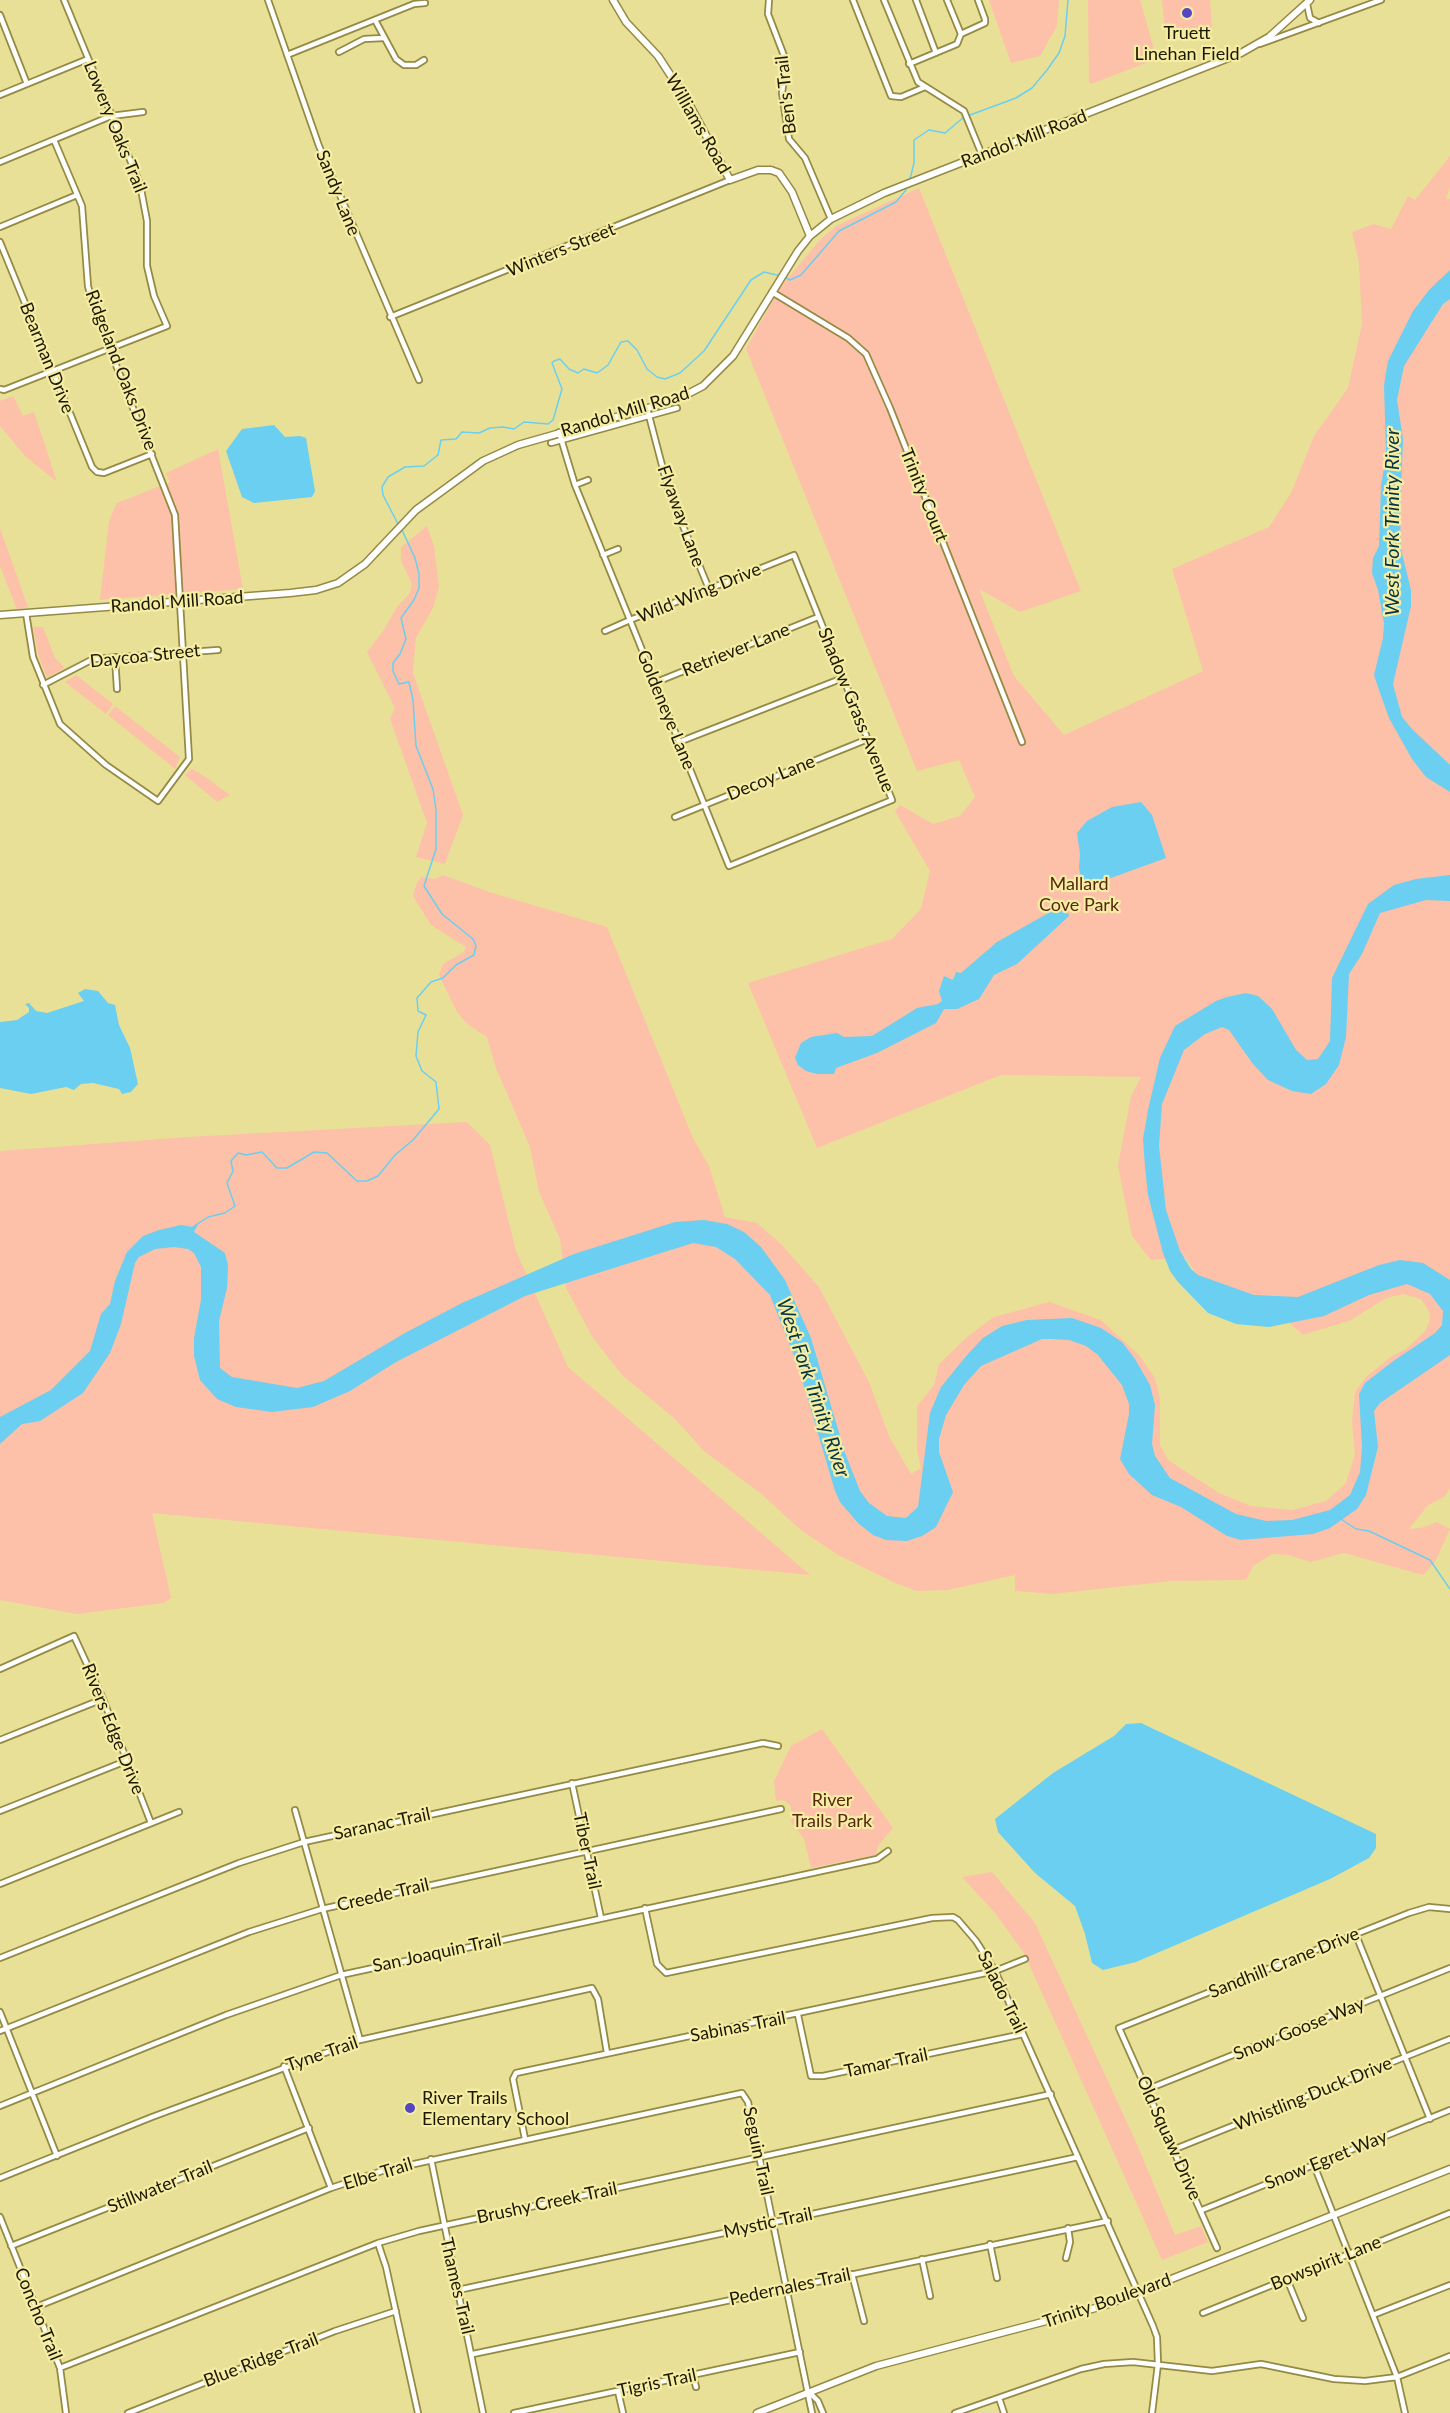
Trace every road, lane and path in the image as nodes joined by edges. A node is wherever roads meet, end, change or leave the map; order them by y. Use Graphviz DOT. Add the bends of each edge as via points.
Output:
graph roads {
  1 [pos="64,0"];
  2 [pos="268,0"];
  3 [pos="613,0"];
  4 [pos="769,0"];
  5 [pos="854,0"];
  6 [pos="884,0"];
  7 [pos="916,0"];
  8 [pos="947,0"];
  9 [pos="978,0"];
  10 [pos="1381,0"];
  11 [pos="1308,2"];
  12 [pos="425,3"];
  13 [pos="0,15"];
  14 [pos="375,20"];
  15 [pos="1322,23"];
  16 [pos="961,34"];
  17 [pos="383,38"];
  18 [pos="1255,45"];
  19 [pos="339,52"];
  20 [pos="936,53"];
  21 [pos="287,55"];
  22 [pos="88,59"];
  23 [pos="424,60"];
  24 [pos="909,64"];
  25 [pos="27,84"];
  26 [pos="925,87"];
  27 [pos="0,95"];
  28 [pos="143,112"];
  29 [pos="111,116"];
  30 [pos="54,140"];
  31 [pos="982,155"];
  32 [pos="0,162"];
  33 [pos="729,180"];
  34 [pos="77,195"];
  35 [pos="831,219"];
  36 [pos="0,227"];
  37 [pos="810,236"];
  38 [pos="0,242"];
  39 [pos="772,292"];
  40 [pos="390,317"];
  41 [pos="110,348"];
  42 [pos="53,371"];
  43 [pos="419,380"];
  44 [pos="2,389"];
  45 [pos="647,408"];
  46 [pos="677,408"];
  47 [pos="649,416"];
  48 [pos="559,432"];
  49 [pos="561,440"];
  50 [pos="551,443"];
  51 [pos="152,454"];
  52 [pos="588,480"];
  53 [pos="575,485"];
  54 [pos="618,549"];
  55 [pos="603,555"];
  56 [pos="794,555"];
  57 [pos="709,588"];
  58 [pos="180,601"];
  59 [pos="26,613"];
  60 [pos="0,615"];
  61 [pos="818,617"];
  62 [pos="630,620"];
  63 [pos="604,631"];
  64 [pos="218,650"];
  65 [pos="184,652"];
  66 [pos="116,657"];
  67 [pos="843,678"];
  68 [pos="654,682"];
  69 [pos="44,685"];
  70 [pos="117,689"];
  71 [pos="868,740"];
  72 [pos="679,742"];
  73 [pos="1022,742"];
  74 [pos="704,806"];
  75 [pos="675,818"];
  76 [pos="729,866"];
  77 [pos="0,1669"];
  78 [pos="103,1699"];
  79 [pos="0,1740"];
  80 [pos="778,1746"];
  81 [pos="126,1761"];
  82 [pos="572,1783"];
  83 [pos="295,1809"];
  84 [pos="781,1809"];
  85 [pos="0,1811"];
  86 [pos="179,1812"];
  87 [pos="151,1823"];
  88 [pos="304,1842"];
  89 [pos="587,1851"];
  90 [pos="888,1851"];
  91 [pos="0,1884"];
  92 [pos="645,1908"];
  93 [pos="322,1909"];
  94 [pos="1450,1909"];
  95 [pos="601,1918"];
  96 [pos="1356,1935"];
  97 [pos="0,1958"];
  98 [pos="1024,1959"];
  99 [pos="1450,1968"];
  100 [pos="995,1971"];
  101 [pos="341,1975"];
  102 [pos="1381,1996"];
  103 [pos="0,2012"];
  104 [pos="798,2015"];
  105 [pos="1119,2028"];
  106 [pos="7,2029"];
  107 [pos="0,2031"];
  108 [pos="1023,2034"];
  109 [pos="1450,2039"];
  110 [pos="360,2040"];
  111 [pos="608,2053"];
  112 [pos="1405,2058"];
  113 [pos="284,2066"];
  114 [pos="1148,2089"];
  115 [pos="32,2093"];
  116 [pos="736,2094"];
  117 [pos="1051,2094"];
  118 [pos="0,2106"];
  119 [pos="1450,2110"];
  120 [pos="1430,2119"];
  121 [pos="309,2128"];
  122 [pos="525,2139"];
  123 [pos="1175,2149"];
  124 [pos="57,2156"];
  125 [pos="760,2157"];
  126 [pos="1078,2157"];
  127 [pos="431,2158"];
  128 [pos="1314,2166"];
  129 [pos="1450,2169"];
  130 [pos="0,2178"];
  131 [pos="331,2188"];
  132 [pos="1202,2210"];
  133 [pos="1450,2213"];
  134 [pos="1334,2216"];
  135 [pos="0,2217"];
  136 [pos="1107,2221"];
  137 [pos="773,2222"];
  138 [pos="443,2225"];
  139 [pos="1068,2228"];
  140 [pos="378,2243"];
  141 [pos="990,2244"];
  142 [pos="11,2246"];
  143 [pos="1218,2248"];
  144 [pos="1349,2253"];
  145 [pos="1066,2258"];
  146 [pos="922,2259"];
  147 [pos="852,2274"];
  148 [pos="997,2278"];
  149 [pos="1287,2279"];
  150 [pos="1450,2285"];
  151 [pos="787,2287"];
  152 [pos="458,2290"];
  153 [pos="1139,2292"];
  154 [pos="930,2296"];
  155 [pos="36,2307"];
  156 [pos="396,2311"];
  157 [pos="1203,2313"];
  158 [pos="1373,2315"];
  159 [pos="1303,2318"];
  160 [pos="864,2321"];
  161 [pos="800,2352"];
  162 [pos="473,2354"];
  163 [pos="1450,2356"];
  164 [pos="1158,2364"];
  165 [pos="60,2368"];
  166 [pos="693,2375"];
  167 [pos="1397,2377"];
  168 [pos="696,2387"];
  169 [pos="618,2391"];
  170 [pos="810,2393"];
  171 [pos="999,2398"];
  172 [pos="549,2406"];
  173 [pos="66,2413"];
  174 [pos="128,2413"];
  175 [pos="418,2413"];
  176 [pos="483,2413"];
  177 [pos="514,2413"];
  178 [pos="550,2413"];
  179 [pos="623,2413"];
  180 [pos="758,2413"];
  181 [pos="812,2413"];
  182 [pos="823,2413"];
  183 [pos="955,2413"];
  184 [pos="1004,2413"];
  185 [pos="1152,2413"];
  186 [pos="1405,2413"];
  1 -- 22 [label="street, Lowery Oaks Trail"];
  2 -- 21 [label="street, Sandy Lane"];
  3 -- 33 [label="main road, Williams Road" via="626,22 658,56 688,102"];
  4 -- 35 [label="street, Ben's Trail" via="768,14 786,61 782,93 789,139 805,158"];
  5 -- 26 [label="street" via="891,96 901,98"];
  6 -- 24 [label="street"];
  7 -- 20 [label="street"];
  8 -- 16 [label="street"];
  9 -- 16 [label="street" via="985,23"];
  10 -- 15 [label="street"];
  11 -- 15 [label="street" via="1310,18"];
  11 -- 18 [label="main road, Randol Mill Road" via="1282,27"];
  12 -- 14 [label="street"];
  13 -- 25 [label="street"];
  14 -- 17 [label="street"];
  14 -- 21 [label="street"];
  15 -- 18 [label="street"];
  16 -- 20 [label="street" via="957,44"];
  17 -- 19 [label="street" via="364,39"];
  17 -- 23 [label="street" via="396,59 404,64 416,65"];
  18 -- 31 [label="main road, Randol Mill Road"];
  20 -- 24 [label="street"];
  21 -- 40 [label="street, Sandy Lane" via="319,147"];
  22 -- 25 [label="street"];
  22 -- 29 [label="street, Lowery Oaks Trail"];
  24 -- 26 [label="street"];
  25 -- 27 [label="street"];
  26 -- 31 [label="street" via="964,111"];
  28 -- 29 [label="street"];
  29 -- 30 [label="street"];
  29 -- 41 [label="street, Lowery Oaks Trail" via="145,202 147,266 167,326"];
  30 -- 32 [label="street"];
  30 -- 34 [label="street, Ridgeland Oaks Drive"];
  31 -- 35 [label="main road, Randol Mill Road" via="862,202"];
  33 -- 37 [label="main road, Williams Road" via="758,170 779,173 792,192"];
  33 -- 40 [label="street, Winters Street"];
  34 -- 36 [label="street"];
  34 -- 41 [label="street, Ridgeland Oaks Drive" via="84,218 88,286"];
  35 -- 37 [label="main road, Randol Mill Road"];
  37 -- 39 [label="main road, Randol Mill Road"];
  38 -- 42 [label="street, Bearman Drive"];
  39 -- 45 [label="main road, Randol Mill Road" via="733,356 711,380 693,393"];
  39 -- 73 [label="street, Trinity Court" via="848,338 866,354"];
  40 -- 43 [label="street, Sandy Lane"];
  41 -- 42 [label="street"];
  41 -- 51 [label="street, Ridgeland Oaks Drive"];
  42 -- 44 [label="street"];
  42 -- 51 [label="street, Bearman Drive" via="97,472 104,473"];
  45 -- 47 [label="street, Flyaway Lane"];
  45 -- 48 [label="main road, Randol Mill Road"];
  46 -- 47 [label="street, Randol Mill Road"];
  47 -- 49 [label="street, Randol Mill Road"];
  47 -- 57 [label="street, Flyaway Lane" via="669,492"];
  48 -- 49 [label="street, Goldeneye Lane"];
  48 -- 58 [label="main road, Randol Mill Road" via="483,461 412,514 346,578 316,590"];
  49 -- 50 [label="street, Randol Mill Road"];
  49 -- 53 [label="street, Goldeneye Lane"];
  51 -- 58 [label="street, Ridgeland Oaks Drive" via="175,515"];
  52 -- 53 [label="street"];
  53 -- 55 [label="street, Goldeneye Lane"];
  54 -- 55 [label="street"];
  55 -- 62 [label="street, Goldeneye Lane"];
  56 -- 57 [label="street, Wild Wing Drive"];
  56 -- 61 [label="street, Shadow Grass Avenue"];
  57 -- 62 [label="street, Wild Wing Drive"];
  58 -- 59 [label="main road, Randol Mill Road"];
  58 -- 65 [label="street, Ridgeland Oaks Drive"];
  59 -- 60 [label="main road, Randol Mill Road"];
  59 -- 69 [label="street" via="30,645"];
  61 -- 67 [label="street, Shadow Grass Avenue"];
  61 -- 68 [label="street, Retriever Lane"];
  62 -- 63 [label="street, Wild Wing Drive"];
  62 -- 68 [label="street, Goldeneye Lane"];
  64 -- 65 [label="street, Daycoa Street"];
  65 -- 66 [label="street, Daycoa Street"];
  65 -- 69 [label="street, Ridgeland Oaks Drive" via="189,759 158,801 63,730"];
  66 -- 69 [label="street, Daycoa Street" via="87,660"];
  66 -- 70 [label="street"];
  67 -- 71 [label="street, Shadow Grass Avenue"];
  67 -- 72 [label="street"];
  68 -- 72 [label="street, Goldeneye Lane"];
  71 -- 74 [label="street, Decoy Lane"];
  71 -- 76 [label="street, Shadow Grass Avenue" via="892,800"];
  72 -- 74 [label="street, Goldeneye Lane"];
  74 -- 75 [label="street, Decoy Lane"];
  74 -- 76 [label="street, Goldeneye Lane"];
  77 -- 78 [label="street, Rivers Edge Drive" via="74,1636"];
  78 -- 79 [label="street"];
  78 -- 81 [label="street, Rivers Edge Drive"];
  80 -- 82 [label="street, Saranac Trail" via="764,1743"];
  81 -- 85 [label="street"];
  81 -- 87 [label="street, Rivers Edge Drive"];
  82 -- 88 [label="street, Saranac Trail"];
  82 -- 89 [label="street, Tiber Trail"];
  83 -- 88 [label="street"];
  84 -- 89 [label="street, Creede Trail"];
  86 -- 87 [label="street"];
  87 -- 91 [label="street"];
  88 -- 93 [label="street"];
  88 -- 97 [label="street, Saranac Trail" via="239,1863"];
  89 -- 93 [label="street, Creede Trail"];
  89 -- 95 [label="street, Tiber Trail"];
  90 -- 92 [label="street, San Joaquin Trail" via="877,1859"];
  92 -- 95 [label="street, San Joaquin Trail"];
  92 -- 100 [label="street, Salado Trail" via="657,1964 666,1973 948,1917 967,1929"];
  93 -- 101 [label="street"];
  93 -- 106 [label="street, Creede Trail" via="249,1932"];
  94 -- 96 [label="street, Sandhill Crane Drive" via="1418,1910"];
  95 -- 101 [label="street, San Joaquin Trail"];
  96 -- 102 [label="street"];
  96 -- 105 [label="street, Sandhill Crane Drive"];
  98 -- 100 [label="street, Sabinas Trail"];
  99 -- 102 [label="street, Snow Goose Way"];
  100 -- 104 [label="street, Sabinas Trail"];
  100 -- 108 [label="street, Salado Trail"];
  101 -- 110 [label="street"];
  101 -- 115 [label="street, San Joaquin Trail"];
  102 -- 112 [label="street"];
  102 -- 114 [label="street, Snow Goose Way"];
  103 -- 106 [label="street"];
  104 -- 108 [label="street, Tamar Trail" via="811,2076"];
  104 -- 111 [label="street, Sabinas Trail"];
  105 -- 114 [label="street, Old Squaw Drive"];
  106 -- 107 [label="street, Creede Trail"];
  106 -- 115 [label="street"];
  108 -- 117 [label="street, Salado Trail"];
  109 -- 112 [label="street, Whistling Duck Drive"];
  110 -- 111 [label="street, Tyne Trail" via="592,1988"];
  110 -- 113 [label="street, Tyne Trail"];
  111 -- 122 [label="street, Sabinas Trail" via="516,2073 513,2079"];
  112 -- 120 [label="street"];
  112 -- 123 [label="street, Whistling Duck Drive"];
  113 -- 121 [label="street"];
  113 -- 124 [label="street, Tyne Trail"];
  114 -- 123 [label="street, Old Squaw Drive"];
  115 -- 118 [label="street, San Joaquin Trail"];
  115 -- 124 [label="street"];
  116 -- 122 [label="street, Elbe Trail"];
  116 -- 125 [label="street, Seguin Trail" via="746,2095"];
  117 -- 125 [label="street, Brushy Creek Trail"];
  117 -- 126 [label="street, Salado Trail"];
  119 -- 120 [label="street, Snow Egret Way"];
  120 -- 128 [label="street, Snow Egret Way"];
  121 -- 131 [label="street"];
  121 -- 142 [label="street, Stillwater Trail"];
  122 -- 127 [label="street, Elbe Trail"];
  123 -- 132 [label="street, Old Squaw Drive"];
  124 -- 130 [label="street, Tyne Trail"];
  125 -- 137 [label="street, Seguin Trail"];
  125 -- 138 [label="street, Brushy Creek Trail"];
  126 -- 136 [label="street, Salado Trail"];
  126 -- 137 [label="street, Mystic Trail"];
  127 -- 131 [label="street, Elbe Trail"];
  127 -- 138 [label="street, Thames Trail"];
  128 -- 132 [label="street, Snow Egret Way"];
  128 -- 134 [label="street"];
  129 -- 134 [label="main road, Trinity Boulevard"];
  131 -- 155 [label="street, Elbe Trail"];
  132 -- 143 [label="street, Old Squaw Drive"];
  133 -- 144 [label="street, Bowspirit Lane"];
  134 -- 144 [label="street"];
  134 -- 153 [label="main road, Trinity Boulevard"];
  135 -- 142 [label="street, Concho Trail"];
  136 -- 139 [label="street, Pedernales Trail"];
  136 -- 153 [label="street, Salado Trail"];
  137 -- 151 [label="street, Seguin Trail"];
  137 -- 152 [label="street, Mystic Trail"];
  138 -- 140 [label="street, Brushy Creek Trail"];
  138 -- 152 [label="street, Thames Trail"];
  139 -- 141 [label="street, Pedernales Trail"];
  139 -- 145 [label="street"];
  140 -- 156 [label="street"];
  140 -- 165 [label="street, Brushy Creek Trail"];
  141 -- 146 [label="street, Pedernales Trail"];
  141 -- 148 [label="street"];
  142 -- 155 [label="street, Concho Trail"];
  144 -- 149 [label="street, Bowspirit Lane"];
  144 -- 158 [label="street"];
  146 -- 147 [label="street, Pedernales Trail"];
  146 -- 154 [label="street"];
  147 -- 151 [label="street, Pedernales Trail"];
  147 -- 160 [label="street"];
  149 -- 157 [label="street, Bowspirit Lane"];
  149 -- 159 [label="street"];
  150 -- 158 [label="street"];
  151 -- 161 [label="street, Seguin Trail"];
  151 -- 162 [label="street, Pedernales Trail"];
  152 -- 162 [label="street, Thames Trail"];
  153 -- 164 [label="street, Salado Trail" via="1157,2337"];
  153 -- 170 [label="main road, Trinity Boulevard" via="1059,2319 908,2356"];
  155 -- 165 [label="street, Concho Trail"];
  156 -- 174 [label="street, Blue Ridge Trail" via="335,2331"];
  156 -- 175 [label="street"];
  158 -- 167 [label="street"];
  161 -- 166 [label="street, Tigris Trail"];
  161 -- 170 [label="street, Seguin Trail"];
  162 -- 176 [label="street, Thames Trail"];
  163 -- 167 [label="street"];
  164 -- 167 [label="street" via="1212,2371 1268,2365 1334,2379 1365,2381"];
  164 -- 171 [label="street" via="1093,2366"];
  164 -- 185 [label="street, Salado Trail"];
  165 -- 173 [label="street, Concho Trail"];
  166 -- 168 [label="street"];
  166 -- 169 [label="street, Tigris Trail"];
  167 -- 186 [label="street"];
  169 -- 172 [label="street, Tigris Trail"];
  169 -- 179 [label="street"];
  170 -- 180 [label="main road, Trinity Boulevard"];
  170 -- 181 [label="street"];
  170 -- 182 [label="street"];
  171 -- 183 [label="street"];
  171 -- 184 [label="street"];
  172 -- 177 [label="street, Tigris Trail"];
  172 -- 178 [label="street"];
}
